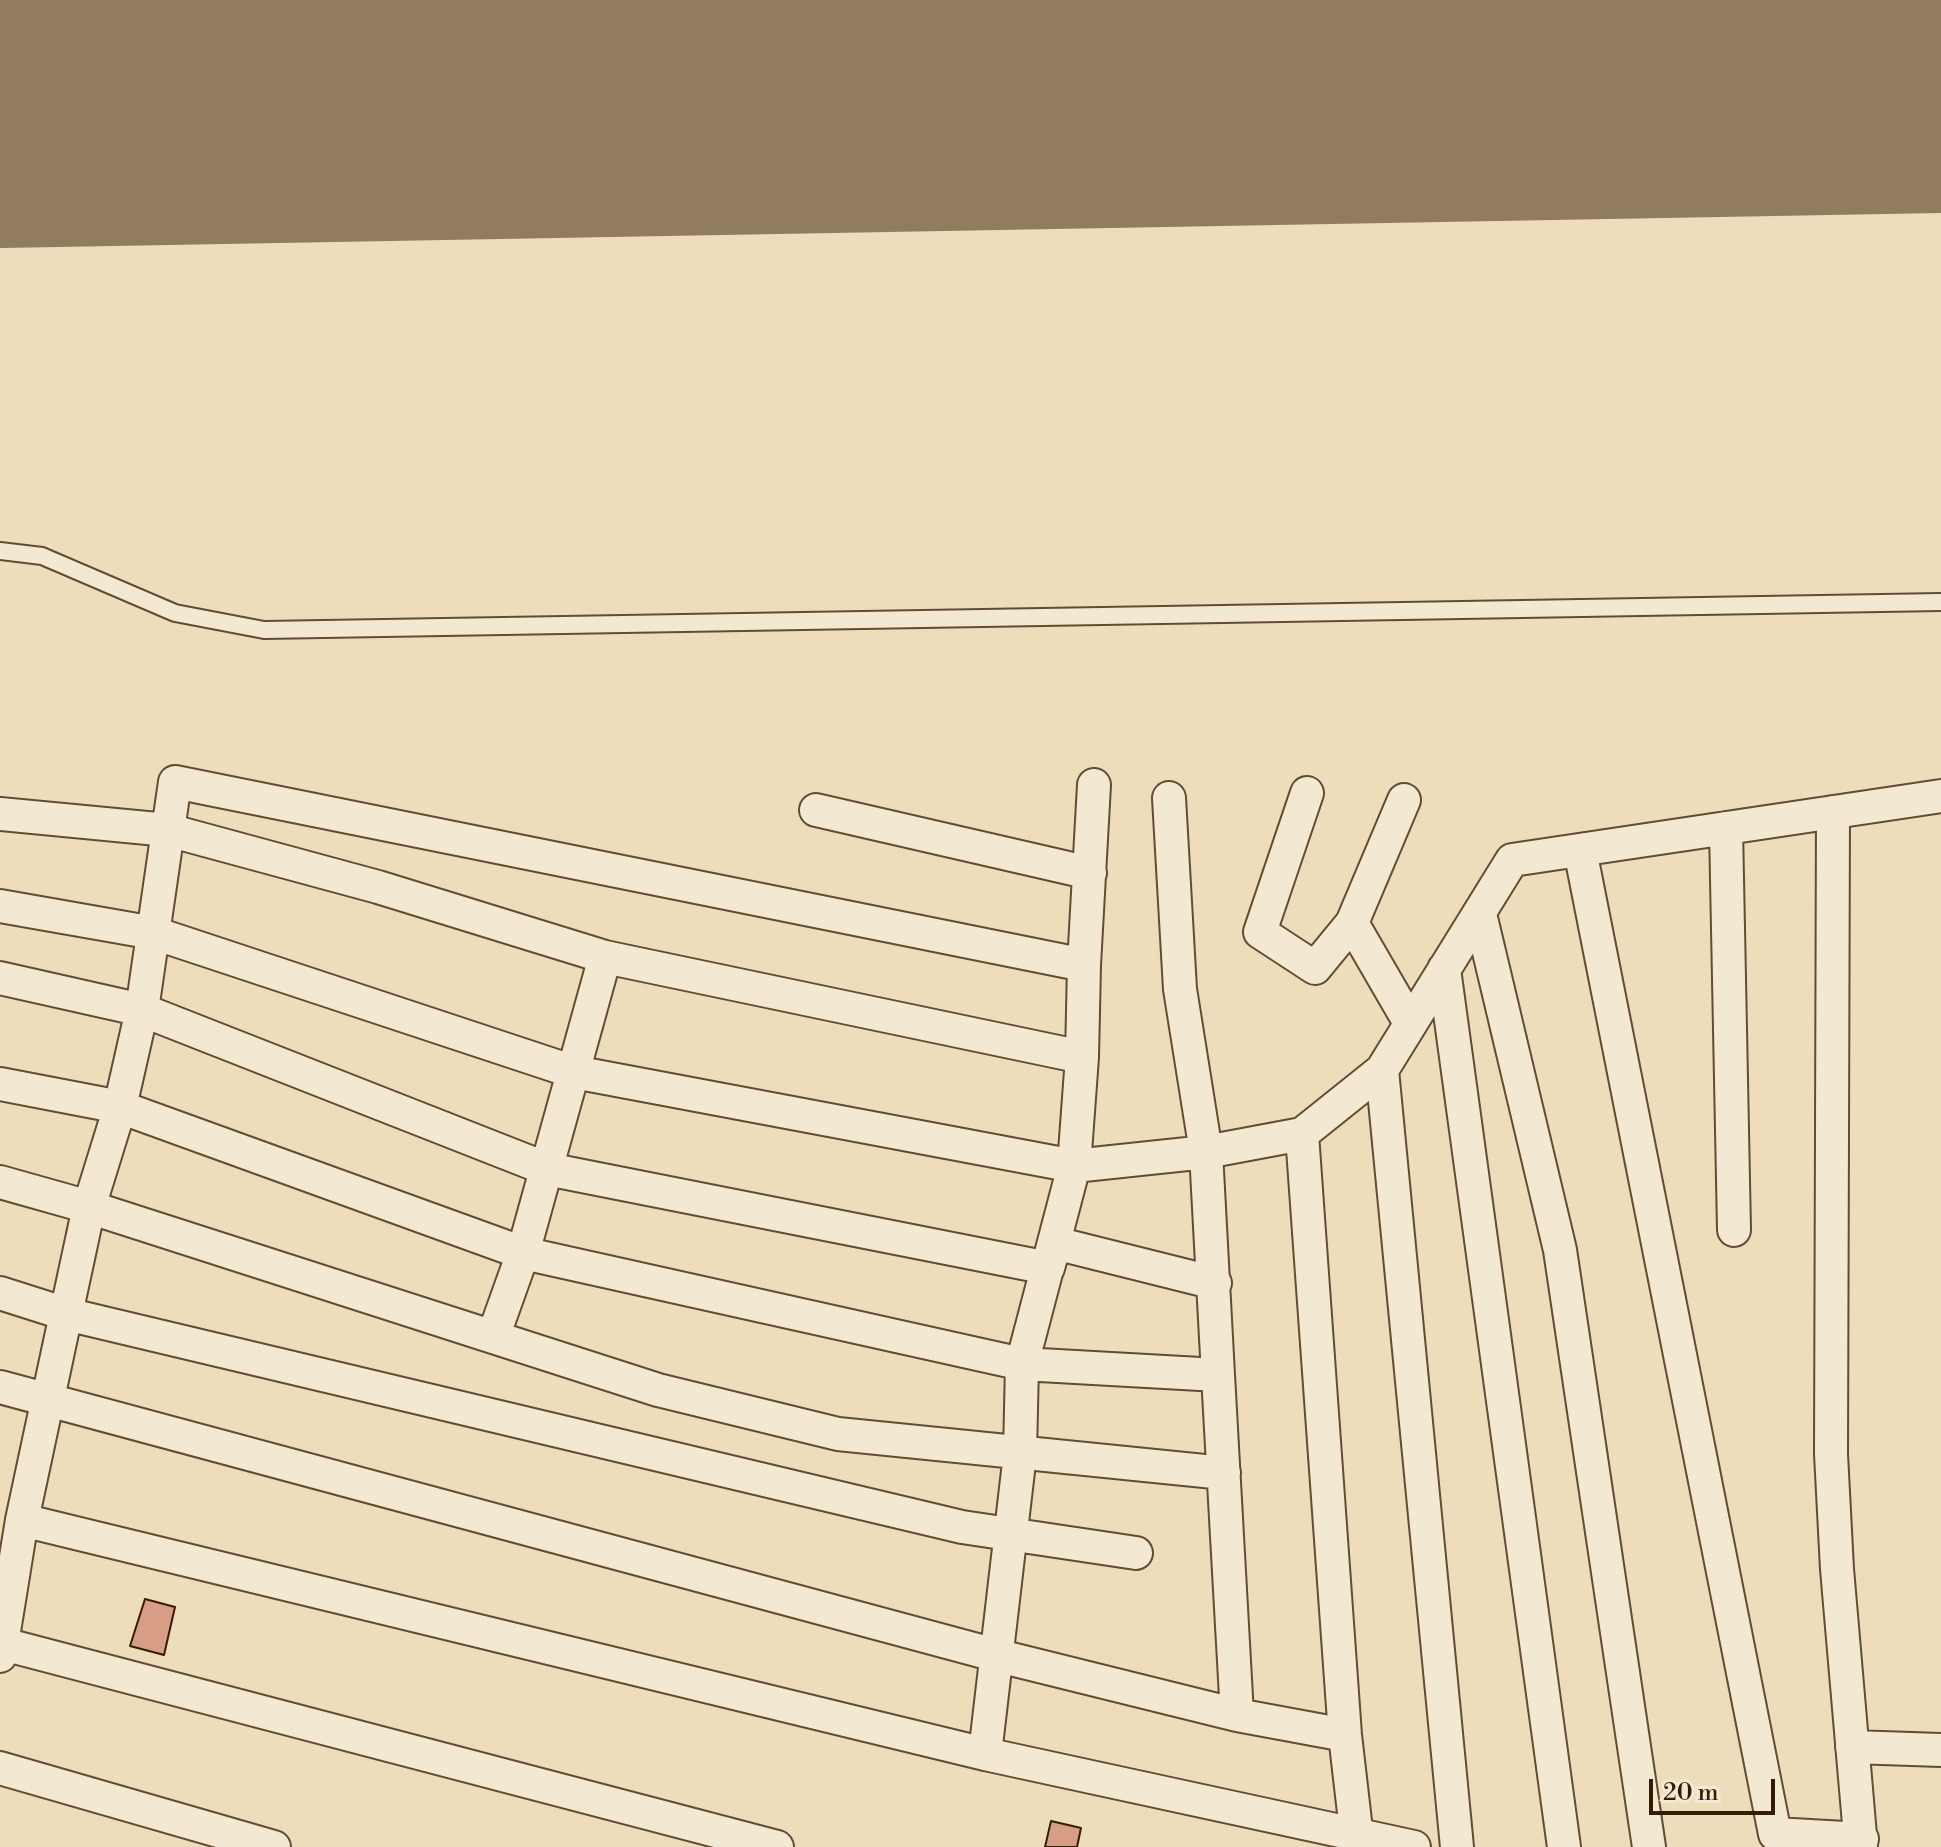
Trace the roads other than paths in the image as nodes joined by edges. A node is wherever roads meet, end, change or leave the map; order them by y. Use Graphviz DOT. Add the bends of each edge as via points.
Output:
graph roads {
  1 [pos="0,551"];
  2 [pos="1941,602"];
  3 [pos="1094,785"];
  4 [pos="1307,793"];
  5 [pos="1941,796"];
  6 [pos="1169,798"];
  7 [pos="1404,800"];
  8 [pos="816,810"];
  9 [pos="1833,812"];
  10 [pos="0,814"];
  11 [pos="1726,828"];
  12 [pos="168,830"];
  13 [pos="1580,850"];
  14 [pos="1090,873"];
  15 [pos="0,906"];
  16 [pos="1480,914"];
  17 [pos="1352,923"];
  18 [pos="154,933"];
  19 [pos="605,957"];
  20 [pos="1084,965"];
  21 [pos="1444,969"];
  22 [pos="0,978"];
  23 [pos="142,1010"];
  24 [pos="1410,1023"];
  25 [pos="1082,1057"];
  26 [pos="1382,1070"];
  27 [pos="574,1072"];
  28 [pos="0,1084"];
  29 [pos="120,1107"];
  30 [pos="1302,1134"];
  31 [pos="1206,1152"];
  32 [pos="1074,1166"];
  33 [pos="547,1169"];
  34 [pos="0,1182"];
  35 [pos="89,1207"];
  36 [pos="1734,1230"];
  37 [pos="1055,1243"];
  38 [pos="523,1253"];
  39 [pos="1215,1283"];
  40 [pos="0,1293"];
  41 [pos="66,1314"];
  42 [pos="493,1337"];
  43 [pos="1022,1364"];
  44 [pos="1218,1375"];
  45 [pos="0,1387"];
  46 [pos="46,1399"];
  47 [pos="1020,1454"];
  48 [pos="1224,1473"];
  49 [pos="22,1520"];
  50 [pos="1011,1534"];
  51 [pos="1136,1553"];
  52 [pos="2,1650"];
  53 [pos="999,1656"];
  54 [pos="1237,1715"];
  55 [pos="1345,1735"];
  56 [pos="1852,1747"];
  57 [pos="1941,1750"];
  58 [pos="985,1754"];
  59 [pos="0,1768"];
  60 [pos="1774,1841"];
  61 [pos="1358,1842"];
  62 [pos="1861,1843"];
  63 [pos="274,1847"];
  64 [pos="777,1847"];
  65 [pos="1414,1847"];
  66 [pos="1457,1847"];
  67 [pos="1564,1847"];
  68 [pos="1649,1847"];
  1 -- 2 [label="lane" via="42,556 175,613 264,630"];
  3 -- 14 [label="street"];
  4 -- 17 [label="street" via="1260,932 1315,968"];
  5 -- 9 [label="street"];
  6 -- 31 [label="street" via="1180,989"];
  7 -- 17 [label="street"];
  8 -- 14 [label="street"];
  9 -- 11 [label="street"];
  9 -- 56 [label="street" via="1831,1454"];
  10 -- 12 [label="street"];
  11 -- 13 [label="street"];
  11 -- 36 [label="street"];
  12 -- 18 [label="street"];
  12 -- 19 [label="street"];
  12 -- 20 [label="street" via="175,782"];
  13 -- 16 [label="street" via="1512,860"];
  13 -- 60 [label="street"];
  14 -- 20 [label="street"];
  15 -- 18 [label="street"];
  16 -- 21 [label="street"];
  16 -- 68 [label="street" via="1560,1250"];
  17 -- 24 [label="street"];
  18 -- 23 [label="street"];
  18 -- 27 [label="street"];
  19 -- 25 [label="street"];
  19 -- 27 [label="street"];
  20 -- 25 [label="street"];
  21 -- 24 [label="street"];
  21 -- 67 [label="street"];
  22 -- 23 [label="street"];
  23 -- 29 [label="street"];
  23 -- 33 [label="street"];
  24 -- 26 [label="street"];
  25 -- 32 [label="street"];
  26 -- 30 [label="street"];
  26 -- 66 [label="street"];
  27 -- 32 [label="street"];
  27 -- 33 [label="street"];
  28 -- 29 [label="street"];
  29 -- 35 [label="street"];
  29 -- 38 [label="street"];
  30 -- 31 [label="street"];
  30 -- 55 [label="street"];
  31 -- 32 [label="street"];
  31 -- 39 [label="street"];
  32 -- 37 [label="street"];
  33 -- 37 [label="street" via="1048,1268"];
  33 -- 38 [label="street"];
  34 -- 35 [label="street"];
  35 -- 41 [label="street"];
  35 -- 42 [label="street"];
  37 -- 39 [label="street"];
  37 -- 43 [label="street"];
  38 -- 42 [label="street"];
  38 -- 43 [label="street"];
  39 -- 44 [label="street"];
  40 -- 41 [label="street"];
  41 -- 46 [label="street"];
  41 -- 50 [label="street" via="962,1527"];
  42 -- 47 [label="street" via="658,1390 838,1434"];
  43 -- 44 [label="street"];
  43 -- 47 [label="street"];
  44 -- 48 [label="street"];
  45 -- 46 [label="street"];
  46 -- 49 [label="street"];
  46 -- 53 [label="street"];
  47 -- 48 [label="street"];
  47 -- 50 [label="street"];
  48 -- 54 [label="street"];
  49 -- 52 [label="street"];
  49 -- 58 [label="street"];
  50 -- 51 [label="street"];
  50 -- 53 [label="street"];
  52 -- 64 [label="street"];
  53 -- 54 [label="street"];
  53 -- 58 [label="street"];
  54 -- 55 [label="street"];
  55 -- 61 [label="street"];
  56 -- 57 [label="street"];
  56 -- 62 [label="street"];
  58 -- 61 [label="street"];
  59 -- 63 [label="street"];
  60 -- 62 [label="street"];
  61 -- 65 [label="street"];
}
